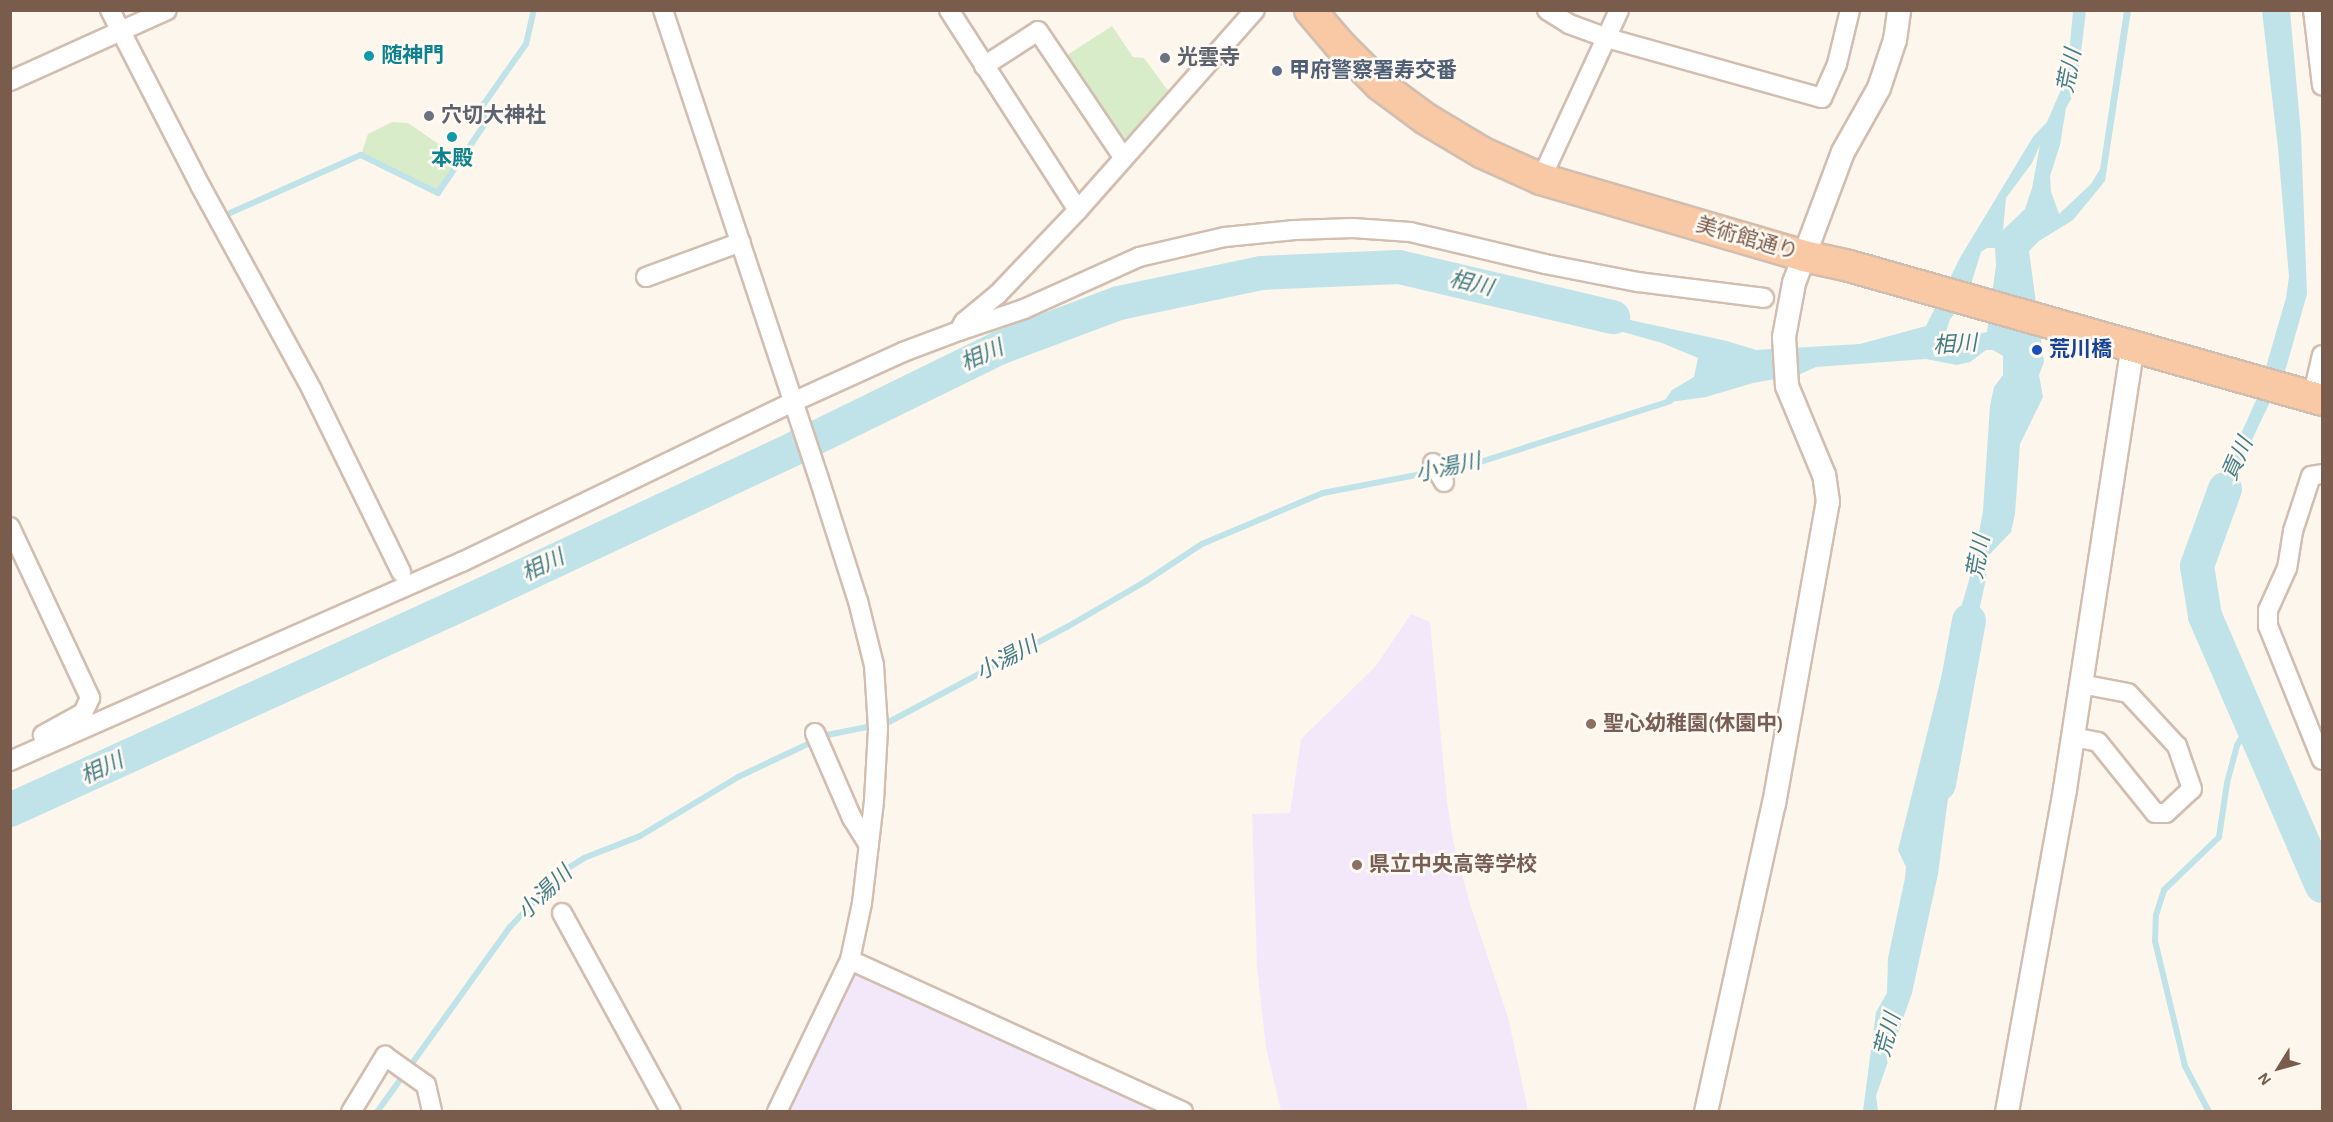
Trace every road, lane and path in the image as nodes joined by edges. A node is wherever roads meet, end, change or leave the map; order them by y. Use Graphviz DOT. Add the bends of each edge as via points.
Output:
graph roads {
  1 [pos="111,10"];
  2 [pos="166,10"];
  3 [pos="663,10"];
  4 [pos="949,10"];
  5 [pos="1255,10"];
  6 [pos="1310,10"];
  7 [pos="1547,10"];
  8 [pos="1619,10"];
  9 [pos="1850,10"];
  10 [pos="1899,10"];
  11 [pos="2313,10"];
  12 [pos="120,33"];
  13 [pos="1607,38"];
  14 [pos="984,66"];
  15 [pos="10,81"];
  16 [pos="2322,85"];
  17 [pos="1123,157"];
  18 [pos="1541,179"];
  19 [pos="1078,210"];
  20 [pos="741,242"];
  21 [pos="1804,256"];
  22 [pos="646,277"];
  23 [pos="1764,298"];
  24 [pos="959,331"];
  25 [pos="2126,344"];
  26 [pos="2322,355"];
  27 [pos="2312,397"];
  28 [pos="793,402"];
  29 [pos="1433,463"];
  30 [pos="2322,474"];
  31 [pos="1444,482"];
  32 [pos="10,527"];
  33 [pos="401,572"];
  34 [pos="2081,684"];
  35 [pos="2073,737"];
  36 [pos="818,739"];
  37 [pos="10,754"];
  38 [pos="2322,760"];
  39 [pos="10,761"];
  40 [pos="869,845"];
  41 [pos="562,913"];
  42 [pos="850,960"];
  43 [pos="351,1112"];
  44 [pos="432,1112"];
  45 [pos="671,1112"];
  46 [pos="777,1112"];
  47 [pos="1183,1112"];
  48 [pos="1706,1112"];
  49 [pos="2007,1112"];
  1 -- 12 [label="street"];
  2 -- 12 [label="street"];
  3 -- 20 [label="street"];
  4 -- 14 [label="street"];
  5 -- 17 [label="street"];
  6 -- 18 [label="highway, 美術館通り" via="1380,85 1426,119 1483,153"];
  7 -- 13 [label="street" via="1569,24"];
  8 -- 13 [label="street"];
  9 -- 13 [label="street" via="1837,64 1822,98"];
  10 -- 21 [label="street" via="1895,40 1879,88 1843,152"];
  11 -- 16 [label="street"];
  12 -- 15 [label="street"];
  12 -- 33 [label="street" via="318,400"];
  13 -- 18 [label="street"];
  14 -- 17 [label="street" via="1038,31"];
  14 -- 19 [label="street"];
  17 -- 19 [label="street"];
  18 -- 21 [label="highway, 美術館通り"];
  19 -- 24 [label="street"];
  20 -- 22 [label="street"];
  20 -- 28 [label="street"];
  21 -- 25 [label="highway, 美術館通り"];
  21 -- 48 [label="street" via="1794,283 1784,337 1787,386 1824,475 1828,502 1774,804"];
  23 -- 24 [label="street" via="1615,278 1410,232 1353,228 1295,230 1225,237 1139,257 1024,309"];
  24 -- 28 [label="street"];
  25 -- 27 [label="highway, 美術館通り"];
  25 -- 34 [label="street"];
  26 -- 27 [label="street"];
  28 -- 39 [label="street" via="462,562"];
  28 -- 40 [label="street" via="860,608 874,665 878,721"];
  29 -- 31 [label="street"];
  30 -- 38 [label="street" via="2311,476 2293,531 2287,568 2268,610 2268,626"];
  32 -- 37 [label="street" via="90,698 83,713"];
  34 -- 35 [label="street"];
  34 -- 35 [label="street" via="2128,693 2177,746 2192,789 2166,813 2156,813 2098,742"];
  35 -- 49 [label="street"];
  36 -- 40 [label="street" via="852,818"];
  40 -- 42 [label="street"];
  41 -- 45 [label="street"];
  42 -- 46 [label="street"];
  42 -- 47 [label="street"];
  43 -- 44 [label="street" via="385,1056 426,1085"];
}
